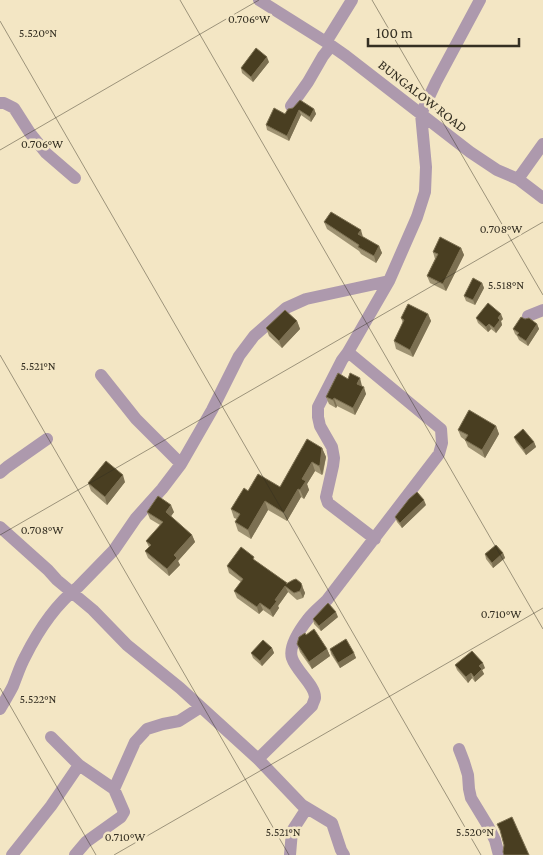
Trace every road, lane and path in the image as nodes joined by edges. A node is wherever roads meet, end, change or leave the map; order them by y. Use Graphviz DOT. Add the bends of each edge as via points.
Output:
graph roads {
  1 [pos="259,0"];
  2 [pos="352,0"];
  3 [pos="480,0"];
  4 [pos="328,44"];
  5 [pos="0,103"];
  6 [pos="291,106"];
  7 [pos="421,114"];
  8 [pos="543,144"];
  9 [pos="75,178"];
  10 [pos="518,179"];
  11 [pos="543,198"];
  12 [pos="389,281"];
  13 [pos="543,310"];
  14 [pos="528,316"];
  15 [pos="348,352"];
  16 [pos="101,375"];
  17 [pos="47,439"];
  18 [pos="180,464"];
  19 [pos="0,474"];
  20 [pos="0,527"];
  21 [pos="374,539"];
  22 [pos="72,592"];
  23 [pos="201,708"];
  24 [pos="0,710"];
  25 [pos="50,737"];
  26 [pos="459,749"];
  27 [pos="258,758"];
  28 [pos="79,765"];
  29 [pos="114,789"];
  30 [pos="308,808"];
  31 [pos="12,855"];
  32 [pos="75,855"];
  33 [pos="290,855"];
  34 [pos="344,855"];
  35 [pos="499,855"];
  1 -- 4 [label="street, BUNGALOW ROAD"];
  2 -- 4 [label="street"];
  3 -- 7 [label="street"];
  4 -- 6 [label="street"];
  4 -- 7 [label="street, BUNGALOW ROAD"];
  5 -- 9 [label="street" via="14,108 46,153"];
  7 -- 10 [label="street, BUNGALOW ROAD" via="477,157"];
  7 -- 12 [label="street" via="425,192"];
  8 -- 10 [label="street"];
  10 -- 11 [label="street, BUNGALOW ROAD"];
  12 -- 15 [label="street"];
  12 -- 18 [label="street" via="306,299 286,308 254,336 239,356"];
  13 -- 14 [label="street"];
  15 -- 21 [label="street" via="318,407 320,426 332,447 334,458 326,497 328,503"];
  15 -- 21 [label="street" via="441,429 439,454"];
  16 -- 18 [label="street" via="136,419"];
  17 -- 19 [label="street"];
  18 -- 22 [label="street" via="114,550"];
  20 -- 22 [label="street"];
  21 -- 27 [label="street" via="328,600 308,618 292,646 291,657 313,688 312,706"];
  22 -- 23 [label="street" via="127,645"];
  22 -- 24 [label="street" via="39,631"];
  23 -- 27 [label="street"];
  23 -- 29 [label="street" via="179,721 147,729 135,742"];
  25 -- 28 [label="street"];
  26 -- 35 [label="street" via="468,775 471,798 495,840"];
  27 -- 30 [label="street" via="296,800"];
  28 -- 29 [label="street"];
  28 -- 31 [label="street"];
  29 -- 32 [label="street" via="124,812 86,842"];
  30 -- 33 [label="street" via="292,830"];
  30 -- 34 [label="street" via="332,823"];
}
